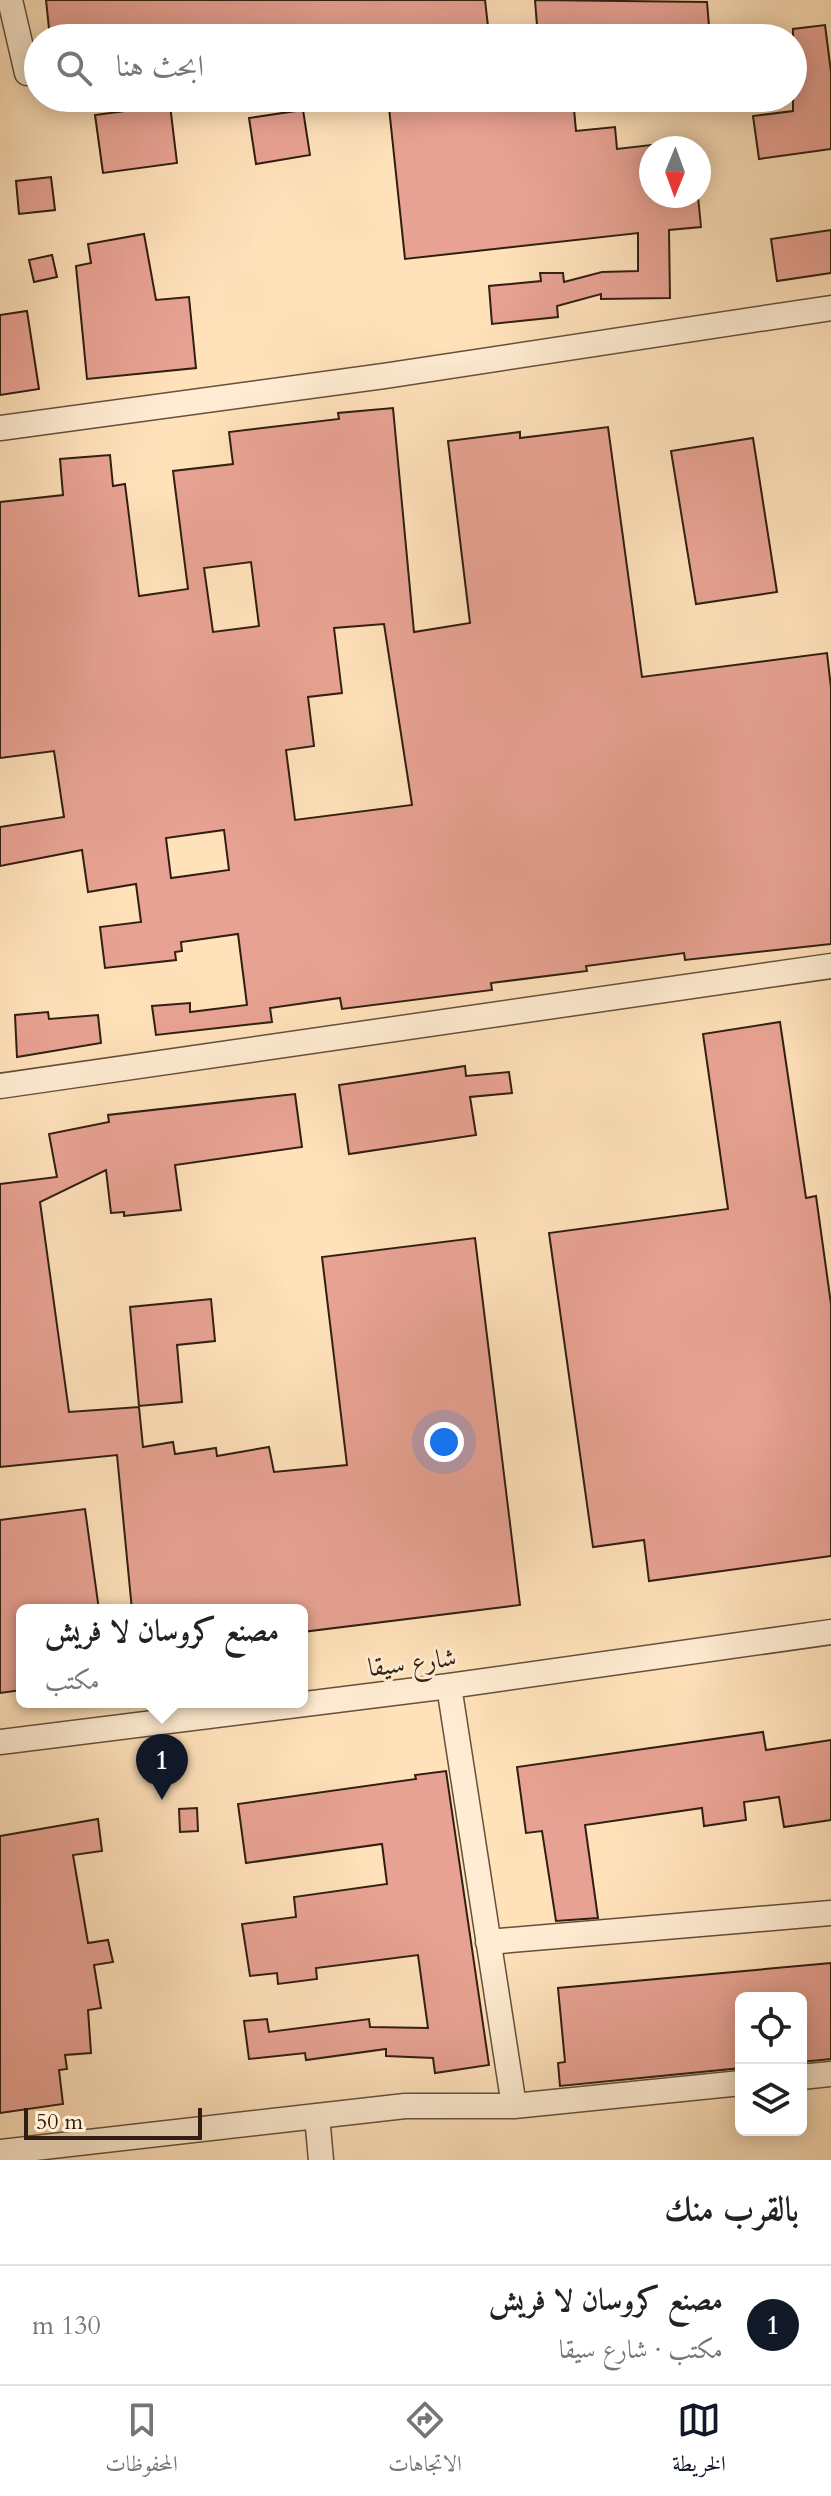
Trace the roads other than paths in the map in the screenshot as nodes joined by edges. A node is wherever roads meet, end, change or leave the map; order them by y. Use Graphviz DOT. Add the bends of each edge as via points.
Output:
graph roads {
  1 [pos="10,0"];
  2 [pos="24,60"];
  3 [pos="831,308"];
  4 [pos="0,428"];
  5 [pos="831,966"];
  6 [pos="0,1086"];
  7 [pos="831,1632"];
  8 [pos="449,1686"];
  9 [pos="308,1704"];
  10 [pos="273,1708"];
  11 [pos="0,1742"];
  12 [pos="831,1913"];
  13 [pos="488,1942"];
  14 [pos="831,2074"];
  15 [pos="807,2076"];
  16 [pos="735,2084"];
  17 [pos="514,2106"];
  18 [pos="317,2116"];
  19 [pos="105,2151"];
  20 [pos="0,2152"];
  21 [pos="321,2160"];
  1 -- 2 [label="street"];
  3 -- 4 [label="street"];
  5 -- 6 [label="street"];
  7 -- 8 [label="street, شارع سيقا"];
  8 -- 9 [label="street, شارع سيقا"];
  8 -- 13 [label="street"];
  10 -- 11 [label="street, شارع سيقا"];
  12 -- 13 [label="street"];
  13 -- 17 [label="street"];
  14 -- 15 [label="street"];
  16 -- 17 [label="street"];
  17 -- 18 [label="street" via="405,2106"];
  18 -- 19 [label="street"];
  18 -- 21 [label="street"];
  19 -- 20 [label="street"];
}
